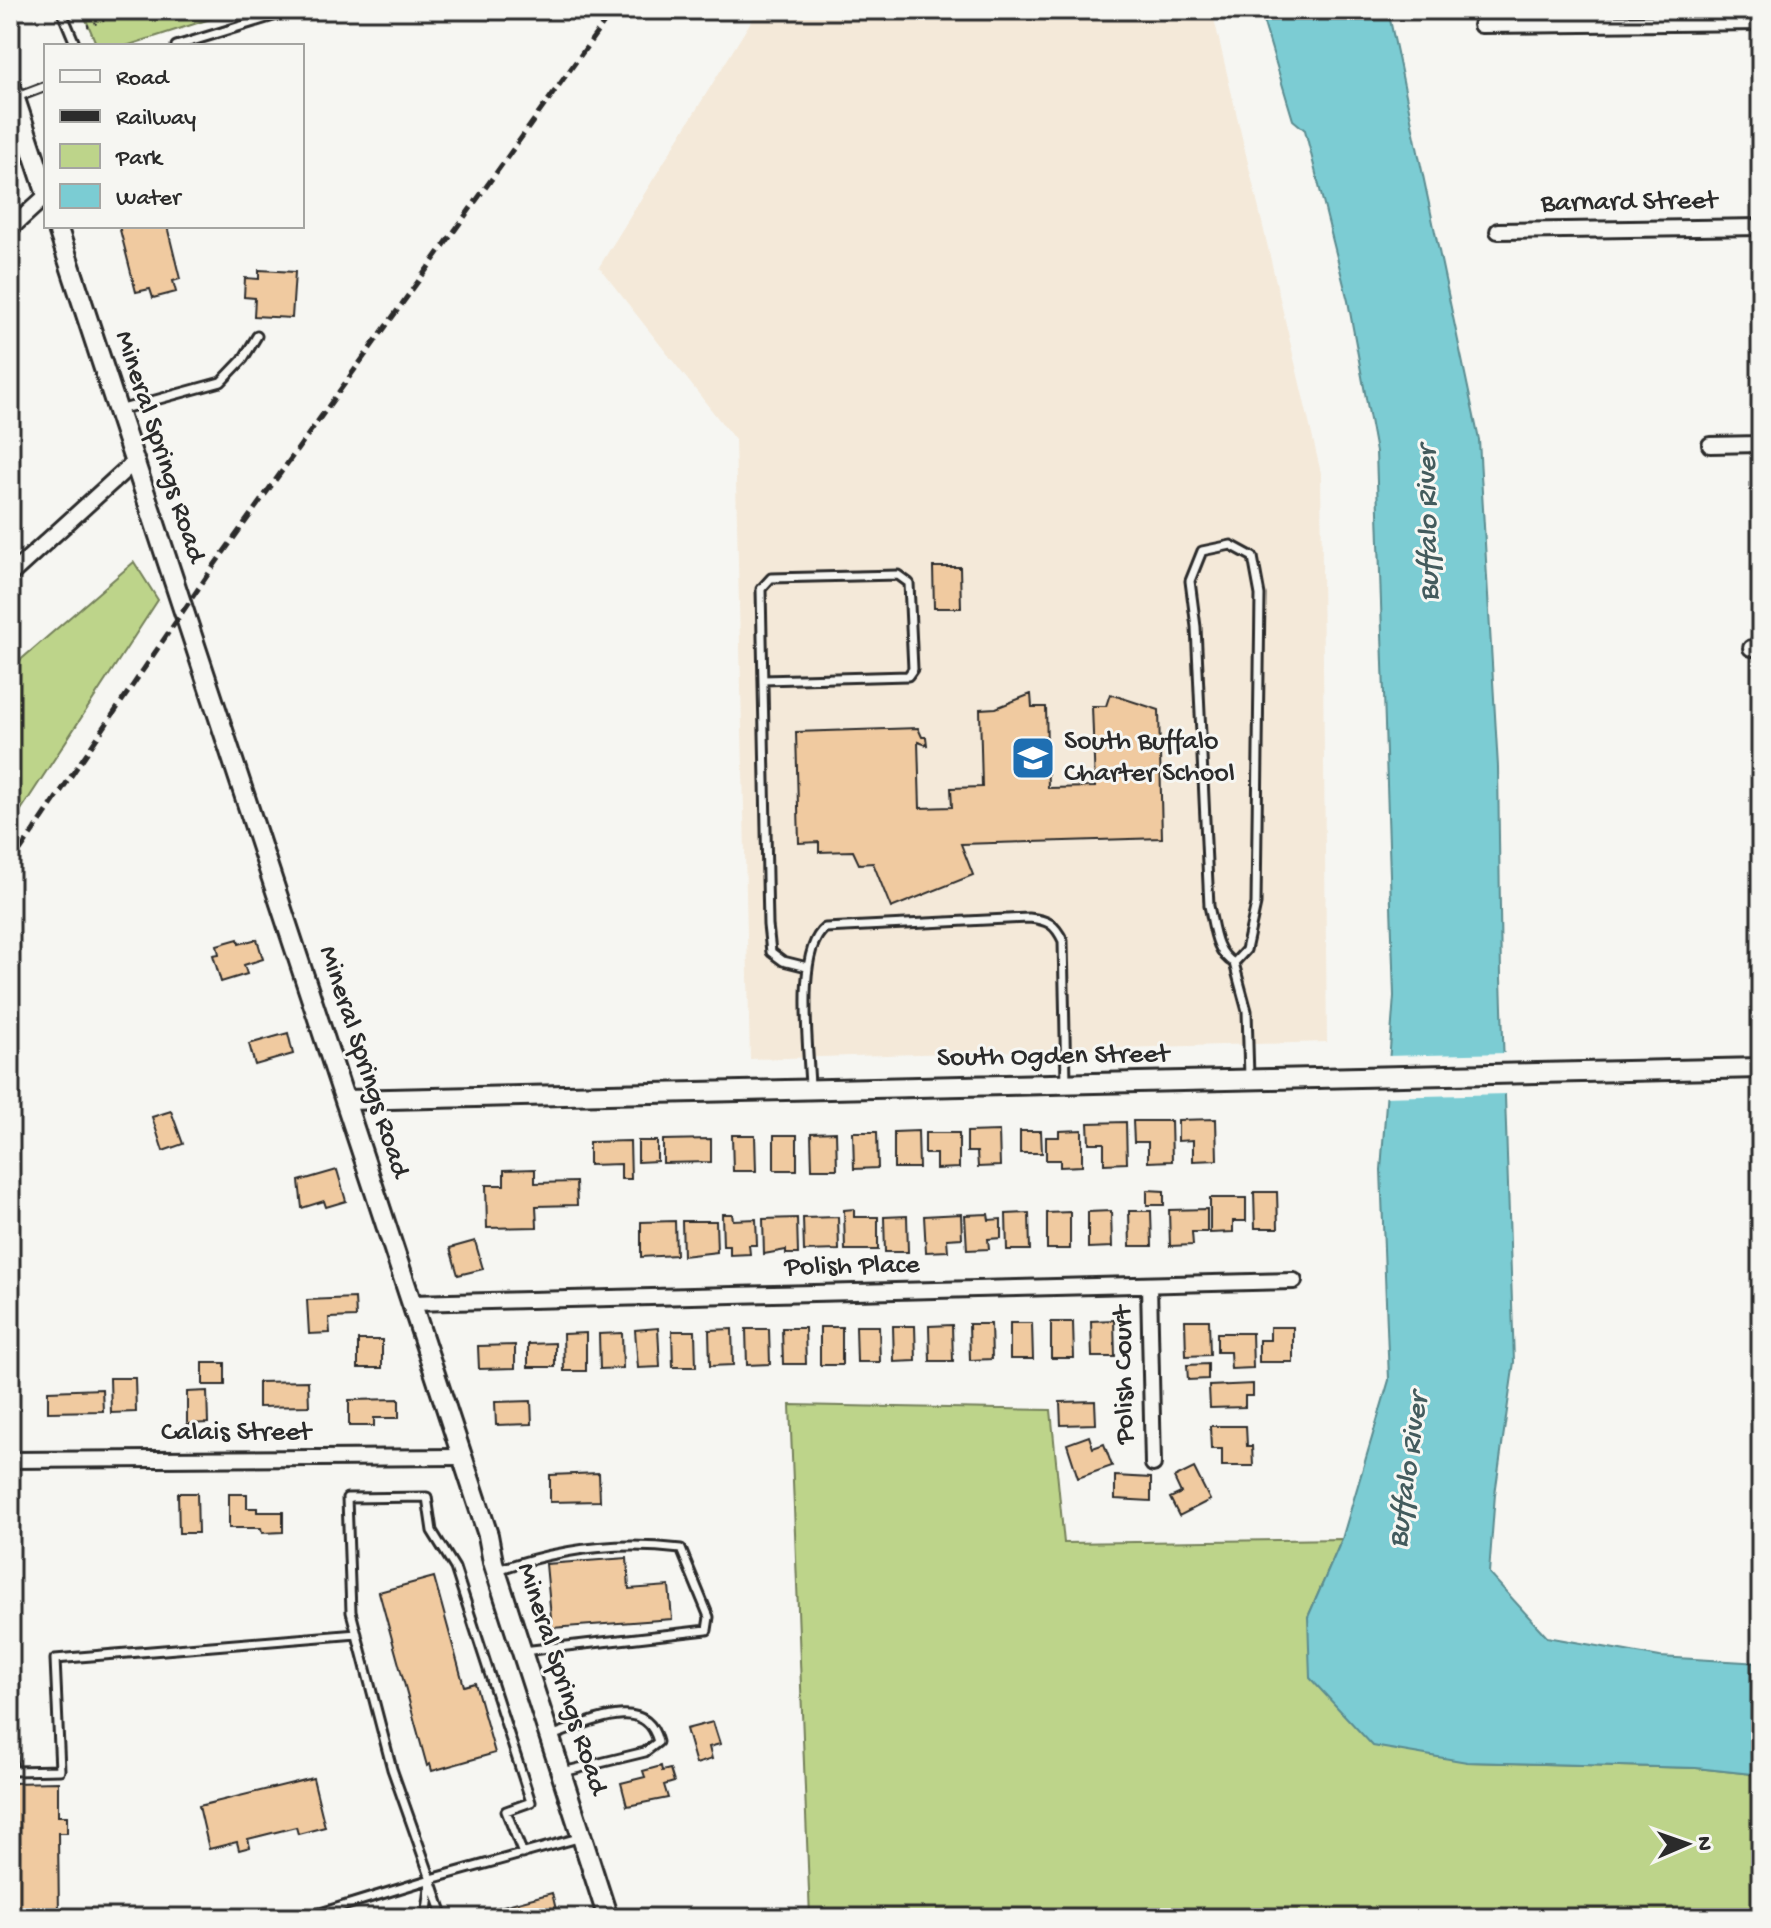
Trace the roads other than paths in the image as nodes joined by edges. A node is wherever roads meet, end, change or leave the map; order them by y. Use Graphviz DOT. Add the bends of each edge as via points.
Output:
graph roads {
  1 [pos="61,10"];
  2 [pos="293,10"];
  3 [pos="1761,22"];
  4 [pos="1481,25"];
  5 [pos="75,44"];
  6 [pos="182,44"];
  7 [pos="44,86"];
  8 [pos="12,90"];
  9 [pos="38,144"];
  10 [pos="44,182"];
  11 [pos="44,196"];
  12 [pos="1761,227"];
  13 [pos="58,228"];
  14 [pos="10,229"];
  15 [pos="1498,231"];
  16 [pos="257,336"];
  17 [pos="117,410"];
  18 [pos="1761,444"];
  19 [pos="1710,445"];
  20 [pos="134,462"];
  21 [pos="10,575"];
  22 [pos="763,680"];
  23 [pos="1234,963"];
  24 [pos="807,967"];
  25 [pos="1761,1068"];
  26 [pos="1249,1079"];
  27 [pos="1066,1084"];
  28 [pos="810,1090"];
  29 [pos="346,1100"];
  30 [pos="1294,1281"];
  31 [pos="1149,1285"];
  32 [pos="412,1303"];
  33 [pos="462,1457"];
  34 [pos="10,1460"];
  35 [pos="1153,1464"];
  36 [pos="496,1571"];
  37 [pos="357,1634"];
  38 [pos="522,1651"];
  39 [pos="10,1722"];
  40 [pos="549,1736"];
  41 [pos="561,1773"];
  42 [pos="582,1837"];
  43 [pos="523,1854"];
  44 [pos="431,1879"];
  45 [pos="304,1918"];
  46 [pos="426,1918"];
  47 [pos="444,1918"];
  48 [pos="608,1918"];
  1 -- 5 [label="lane"];
  2 -- 6 [label="lane"];
  3 -- 4 [label="street"];
  7 -- 8 [label="lane"];
  8 -- 9 [label="street"];
  9 -- 10 [label="street"];
  11 -- 14 [label="street"];
  12 -- 15 [label="street, Barnard Street"];
  13 -- 17 [label="street, Mineral Springs Road"];
  16 -- 17 [label="lane" via="221,382"];
  17 -- 20 [label="street, Mineral Springs Road"];
  18 -- 19 [label="street"];
  20 -- 21 [label="street"];
  20 -- 29 [label="street, Mineral Springs Road"];
  22 -- 22 [label="lane" via="763,583 771,578 898,575 909,583 913,669 908,676"];
  22 -- 24 [label="lane" via="771,952"];
  23 -- 23 [label="lane" via="1246,950 1256,904 1260,595 1253,557 1231,545 1202,551 1190,581 1209,906 1219,948"];
  23 -- 26 [label="lane" via="1247,1011"];
  24 -- 27 [label="lane" via="815,936 825,928 1045,920 1056,926 1063,941"];
  24 -- 28 [label="lane"];
  25 -- 26 [label="street, South Ogden Street"];
  26 -- 27 [label="street, South Ogden Street"];
  27 -- 28 [label="street, South Ogden Street"];
  28 -- 29 [label="street, South Ogden Street"];
  29 -- 32 [label="street, Mineral Springs Road"];
  30 -- 31 [label="street, Polish Place"];
  31 -- 32 [label="street, Polish Place"];
  31 -- 35 [label="street, Polish Court"];
  32 -- 33 [label="street, Mineral Springs Road"];
  33 -- 34 [label="street, Calais Street"];
  33 -- 36 [label="street, Mineral Springs Road"];
  36 -- 38 [label="street, Mineral Springs Road"];
  36 -- 38 [label="lane" via="542,1555 642,1544 681,1549 709,1617 707,1630"];
  37 -- 39 [label="lane" via="55,1659 60,1770 13,1771"];
  37 -- 43 [label="lane" via="351,1612 347,1498 427,1497 432,1531 455,1568 531,1802 506,1811"];
  37 -- 44 [label="lane" via="392,1769"];
  38 -- 40 [label="street, Mineral Springs Road"];
  40 -- 41 [label="street, Mineral Springs Road"];
  40 -- 41 [label="lane" via="624,1713 638,1714 655,1729 658,1742 645,1752"];
  41 -- 42 [label="street, Mineral Springs Road"];
  42 -- 43 [label="lane"];
  42 -- 48 [label="street, Mineral Springs Road"];
  43 -- 44 [label="lane"];
  44 -- 45 [label="lane"];
  44 -- 46 [label="lane"];
  44 -- 47 [label="lane"];
}
